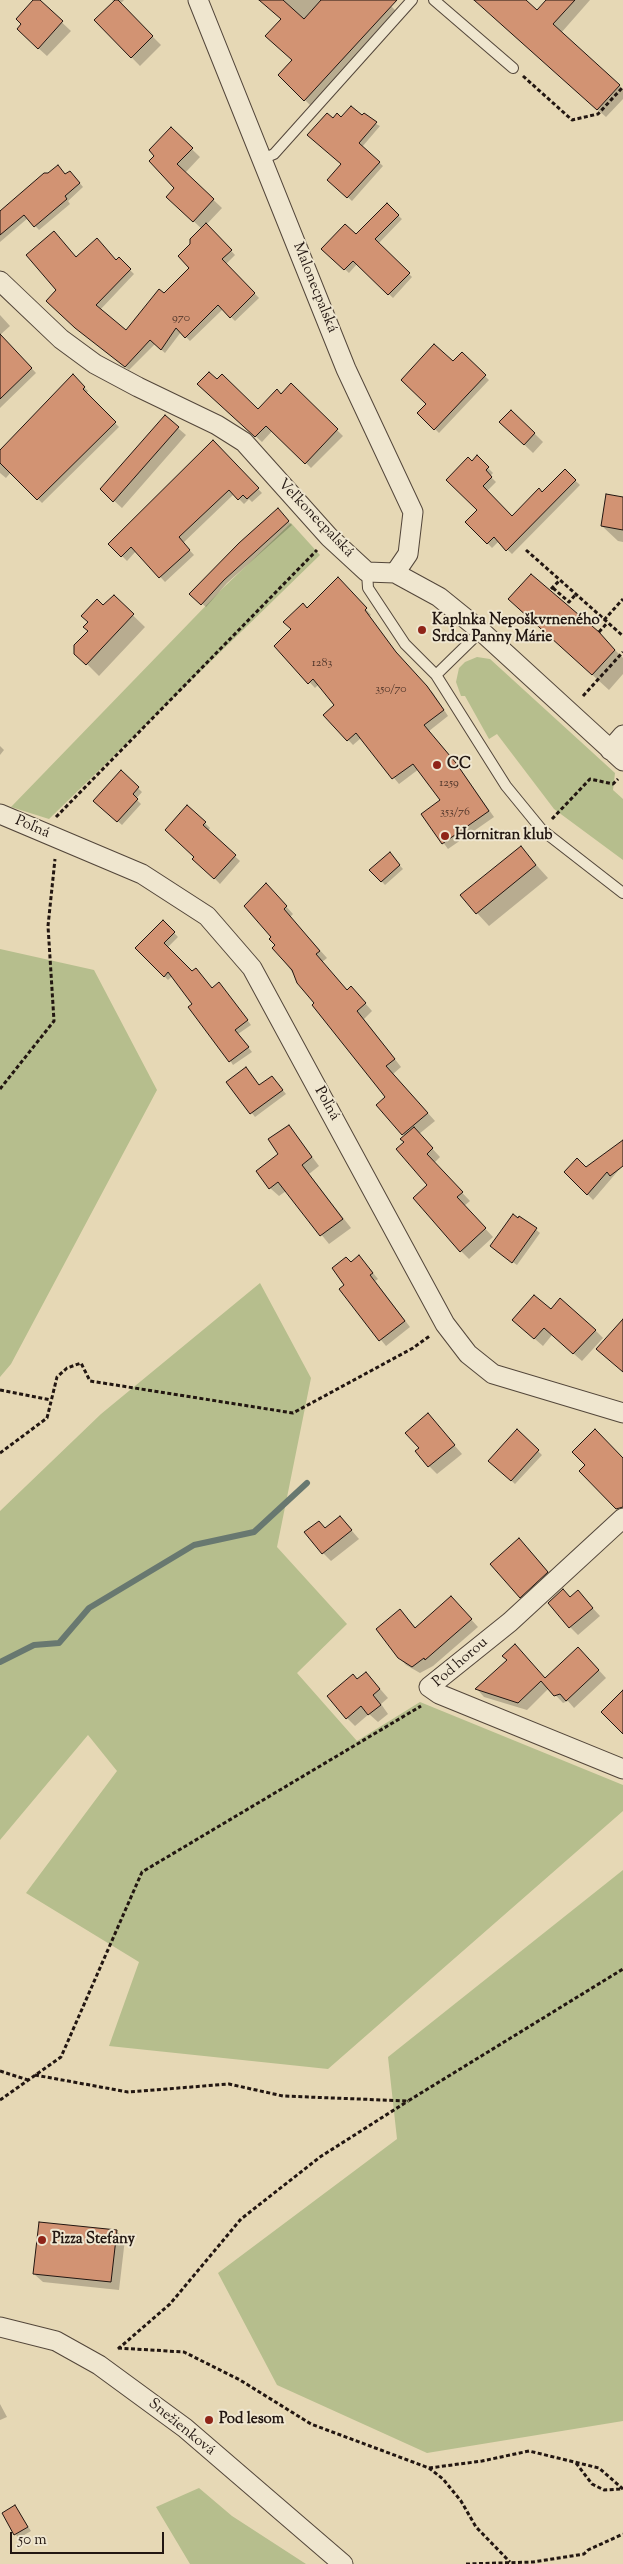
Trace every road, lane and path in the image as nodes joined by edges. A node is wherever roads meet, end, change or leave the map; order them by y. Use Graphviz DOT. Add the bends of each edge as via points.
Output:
graph roads {
  1 [pos="198,0"];
  2 [pos="412,0"];
  3 [pos="434,0"];
  4 [pos="513,68"];
  5 [pos="623,87"];
  6 [pos="262,159"];
  7 [pos="0,281"];
  8 [pos="333,540"];
  9 [pos="526,550"];
  10 [pos="368,572"];
  11 [pos="396,572"];
  12 [pos="560,580"];
  13 [pos="576,594"];
  14 [pos="623,599"];
  15 [pos="606,621"];
  16 [pos="481,631"];
  17 [pos="599,632"];
  18 [pos="623,636"];
  19 [pos="623,652"];
  20 [pos="436,674"];
  21 [pos="584,696"];
  22 [pos="623,735"];
  23 [pos="617,755"];
  24 [pos="623,773"];
  25 [pos="0,814"];
  26 [pos="542,830"];
  27 [pos="41,832"];
  28 [pos="623,893"];
  29 [pos="0,1089"];
  30 [pos="446,1324"];
  31 [pos="0,1390"];
  32 [pos="51,1400"];
  33 [pos="623,1412"];
  34 [pos="0,1453"];
  35 [pos="623,1518"];
  36 [pos="427,1702"];
  37 [pos="623,1769"];
  38 [pos="623,1969"];
  39 [pos="0,2071"];
  40 [pos="35,2075"];
  41 [pos="28,2080"];
  42 [pos="0,2100"];
  43 [pos="408,2101"];
  44 [pos="0,2327"];
  45 [pos="118,2348"];
  46 [pos="99,2365"];
  47 [pos="576,2463"];
  48 [pos="428,2468"];
  49 [pos="623,2489"];
  50 [pos="623,2534"];
  51 [pos="510,2562"];
  52 [pos="343,2564"];
  53 [pos="466,2564"];
  1 -- 6 [label="street, Malonecpalská"];
  2 -- 6 [label="lane" via="274,154"];
  3 -- 4 [label="lane"];
  4 -- 5 [label="path" via="572,120 598,114"];
  6 -- 11 [label="street, Malonecpalská" via="346,369 412,512 408,554"];
  7 -- 8 [label="street, Veľkonecpalská" via="61,340 95,364 217,425 244,442"];
  8 -- 10 [label="street, Veľkonecpalská"];
  8 -- 27 [label="path"];
  9 -- 12 [label="path"];
  10 -- 11 [label="street"];
  10 -- 20 [label="lane" via="368,588 405,644"];
  11 -- 16 [label="street" via="440,597"];
  12 -- 13 [label="path"];
  12 -- 13 [label="path" via="552,588 569,602"];
  13 -- 15 [label="path"];
  14 -- 15 [label="path"];
  15 -- 17 [label="path"];
  15 -- 18 [label="path"];
  16 -- 20 [label="lane"];
  16 -- 23 [label="street"];
  19 -- 21 [label="path"];
  20 -- 26 [label="lane" via="506,786"];
  22 -- 23 [label="street"];
  24 -- 26 [label="path" via="613,784 590,778"];
  25 -- 27 [label="street, Poľná"];
  26 -- 28 [label="lane"];
  27 -- 29 [label="path" via="56,862 48,926 54,1021"];
  27 -- 30 [label="street, Poľná" via="150,879 207,916 252,968"];
  30 -- 32 [label="path" via="413,1348 293,1413 90,1381 81,1363 67,1368 57,1377"];
  30 -- 33 [label="street, Poľná" via="468,1354 493,1374"];
  31 -- 32 [label="path"];
  32 -- 34 [label="path" via="47,1418"];
  35 -- 37 [label="street, Pod horou" via="510,1622 429,1687 439,1694"];
  36 -- 40 [label="path" via="142,1872 61,2057"];
  38 -- 43 [label="path"];
  39 -- 41 [label="path"];
  40 -- 41 [label="path"];
  40 -- 43 [label="path" via="128,2092 228,2084 283,2096"];
  41 -- 42 [label="path"];
  43 -- 45 [label="path" via="320,2157 241,2219 170,2304"];
  44 -- 46 [label="street, Snežienková" via="56,2341"];
  45 -- 46 [label="path"];
  45 -- 48 [label="path" via="184,2352 240,2380 311,2424"];
  46 -- 52 [label="street, Snežienková" via="185,2428"];
  47 -- 48 [label="path" via="529,2451 482,2462"];
  47 -- 49 [label="path" via="599,2468"];
  47 -- 49 [label="path" via="592,2484 604,2490"];
  48 -- 51 [label="path" via="443,2479 476,2527"];
  50 -- 51 [label="path" via="584,2554"];
  51 -- 53 [label="path"];
}
